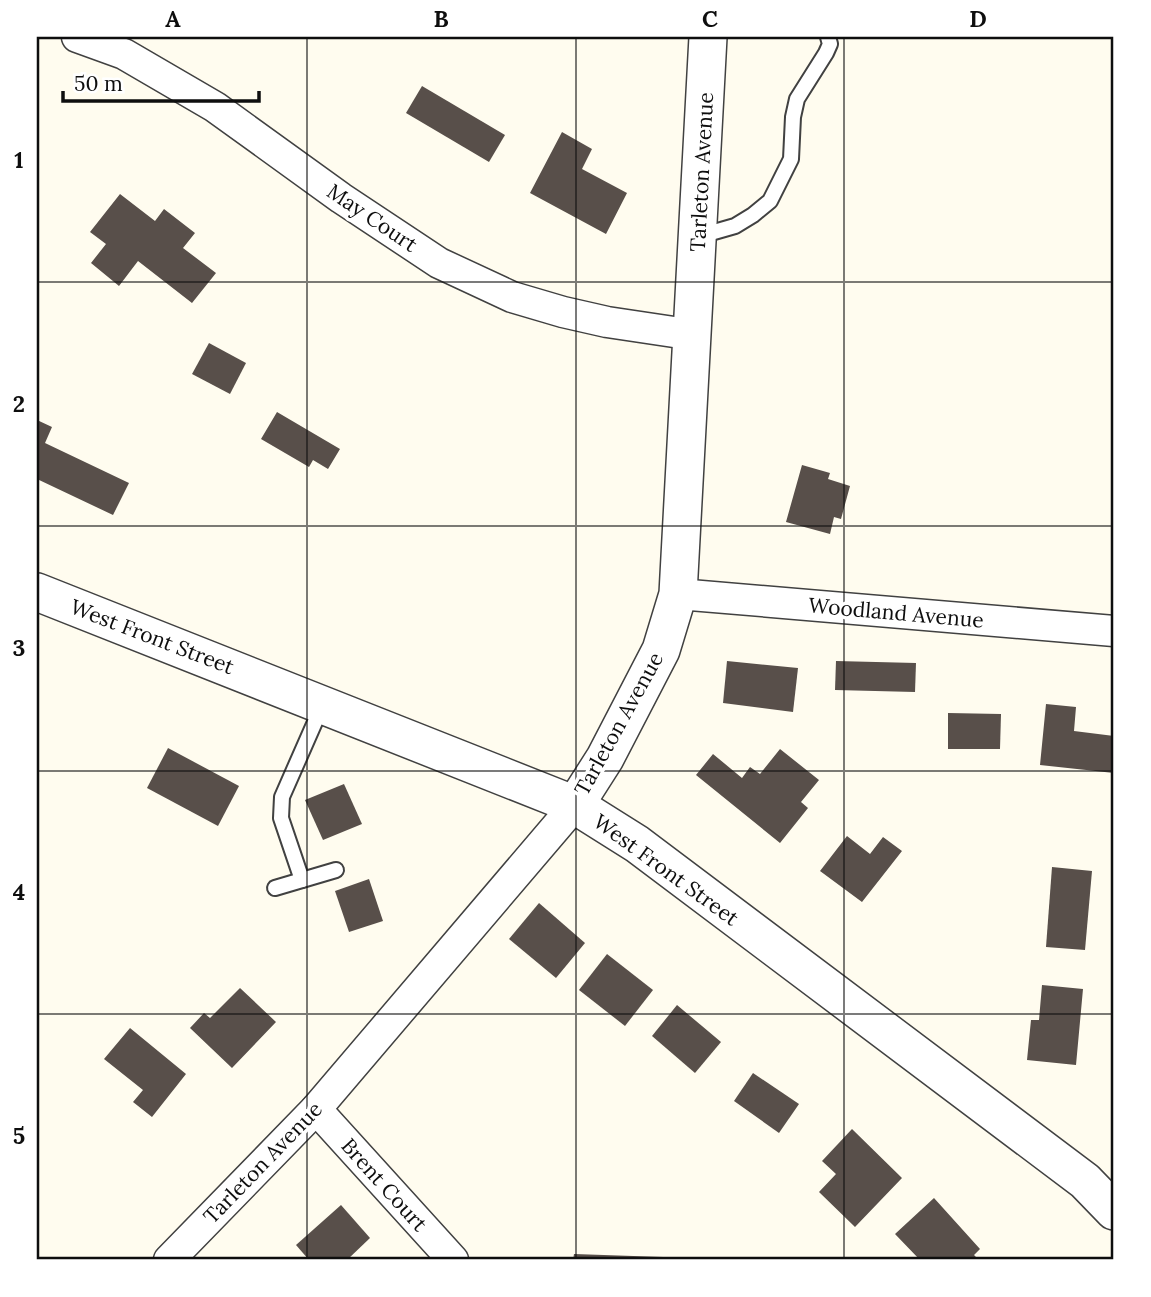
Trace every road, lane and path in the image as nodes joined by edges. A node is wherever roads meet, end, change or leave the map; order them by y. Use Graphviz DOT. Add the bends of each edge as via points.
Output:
graph roads {
  1 [pos="77,37"];
  2 [pos="708,37"];
  3 [pos="828,37"];
  4 [pos="699,237"];
  5 [pos="694,335"];
  6 [pos="37,592"];
  7 [pos="678,594"];
  8 [pos="1114,631"];
  9 [pos="322,705"];
  10 [pos="575,805"];
  11 [pos="336,870"];
  12 [pos="302,880"];
  13 [pos="275,888"];
  14 [pos="316,1110"];
  15 [pos="1114,1212"];
  16 [pos="169,1260"];
  17 [pos="453,1260"];
  1 -- 5 [label="street, May Court" via="124,54 215,107 439,264 512,297 563,312"];
  2 -- 4 [label="street, Tarleton Avenue"];
  3 -- 4 [label="lane" via="826,53 797,99 791,159 770,201 735,226"];
  4 -- 5 [label="street, Tarleton Avenue"];
  5 -- 7 [label="street, Tarleton Avenue"];
  6 -- 9 [label="street, West Front Street"];
  7 -- 8 [label="street, Woodland Avenue"];
  7 -- 10 [label="street, Tarleton Avenue" via="661,650"];
  9 -- 10 [label="street, West Front Street"];
  9 -- 12 [label="lane" via="282,797 281,818"];
  10 -- 14 [label="street, Tarleton Avenue"];
  10 -- 15 [label="street, West Front Street" via="637,844 1006,1120 1085,1181"];
  11 -- 12 [label="lane"];
  12 -- 13 [label="lane"];
  14 -- 16 [label="street, Tarleton Avenue"];
  14 -- 17 [label="street, Brent Court"];
}
